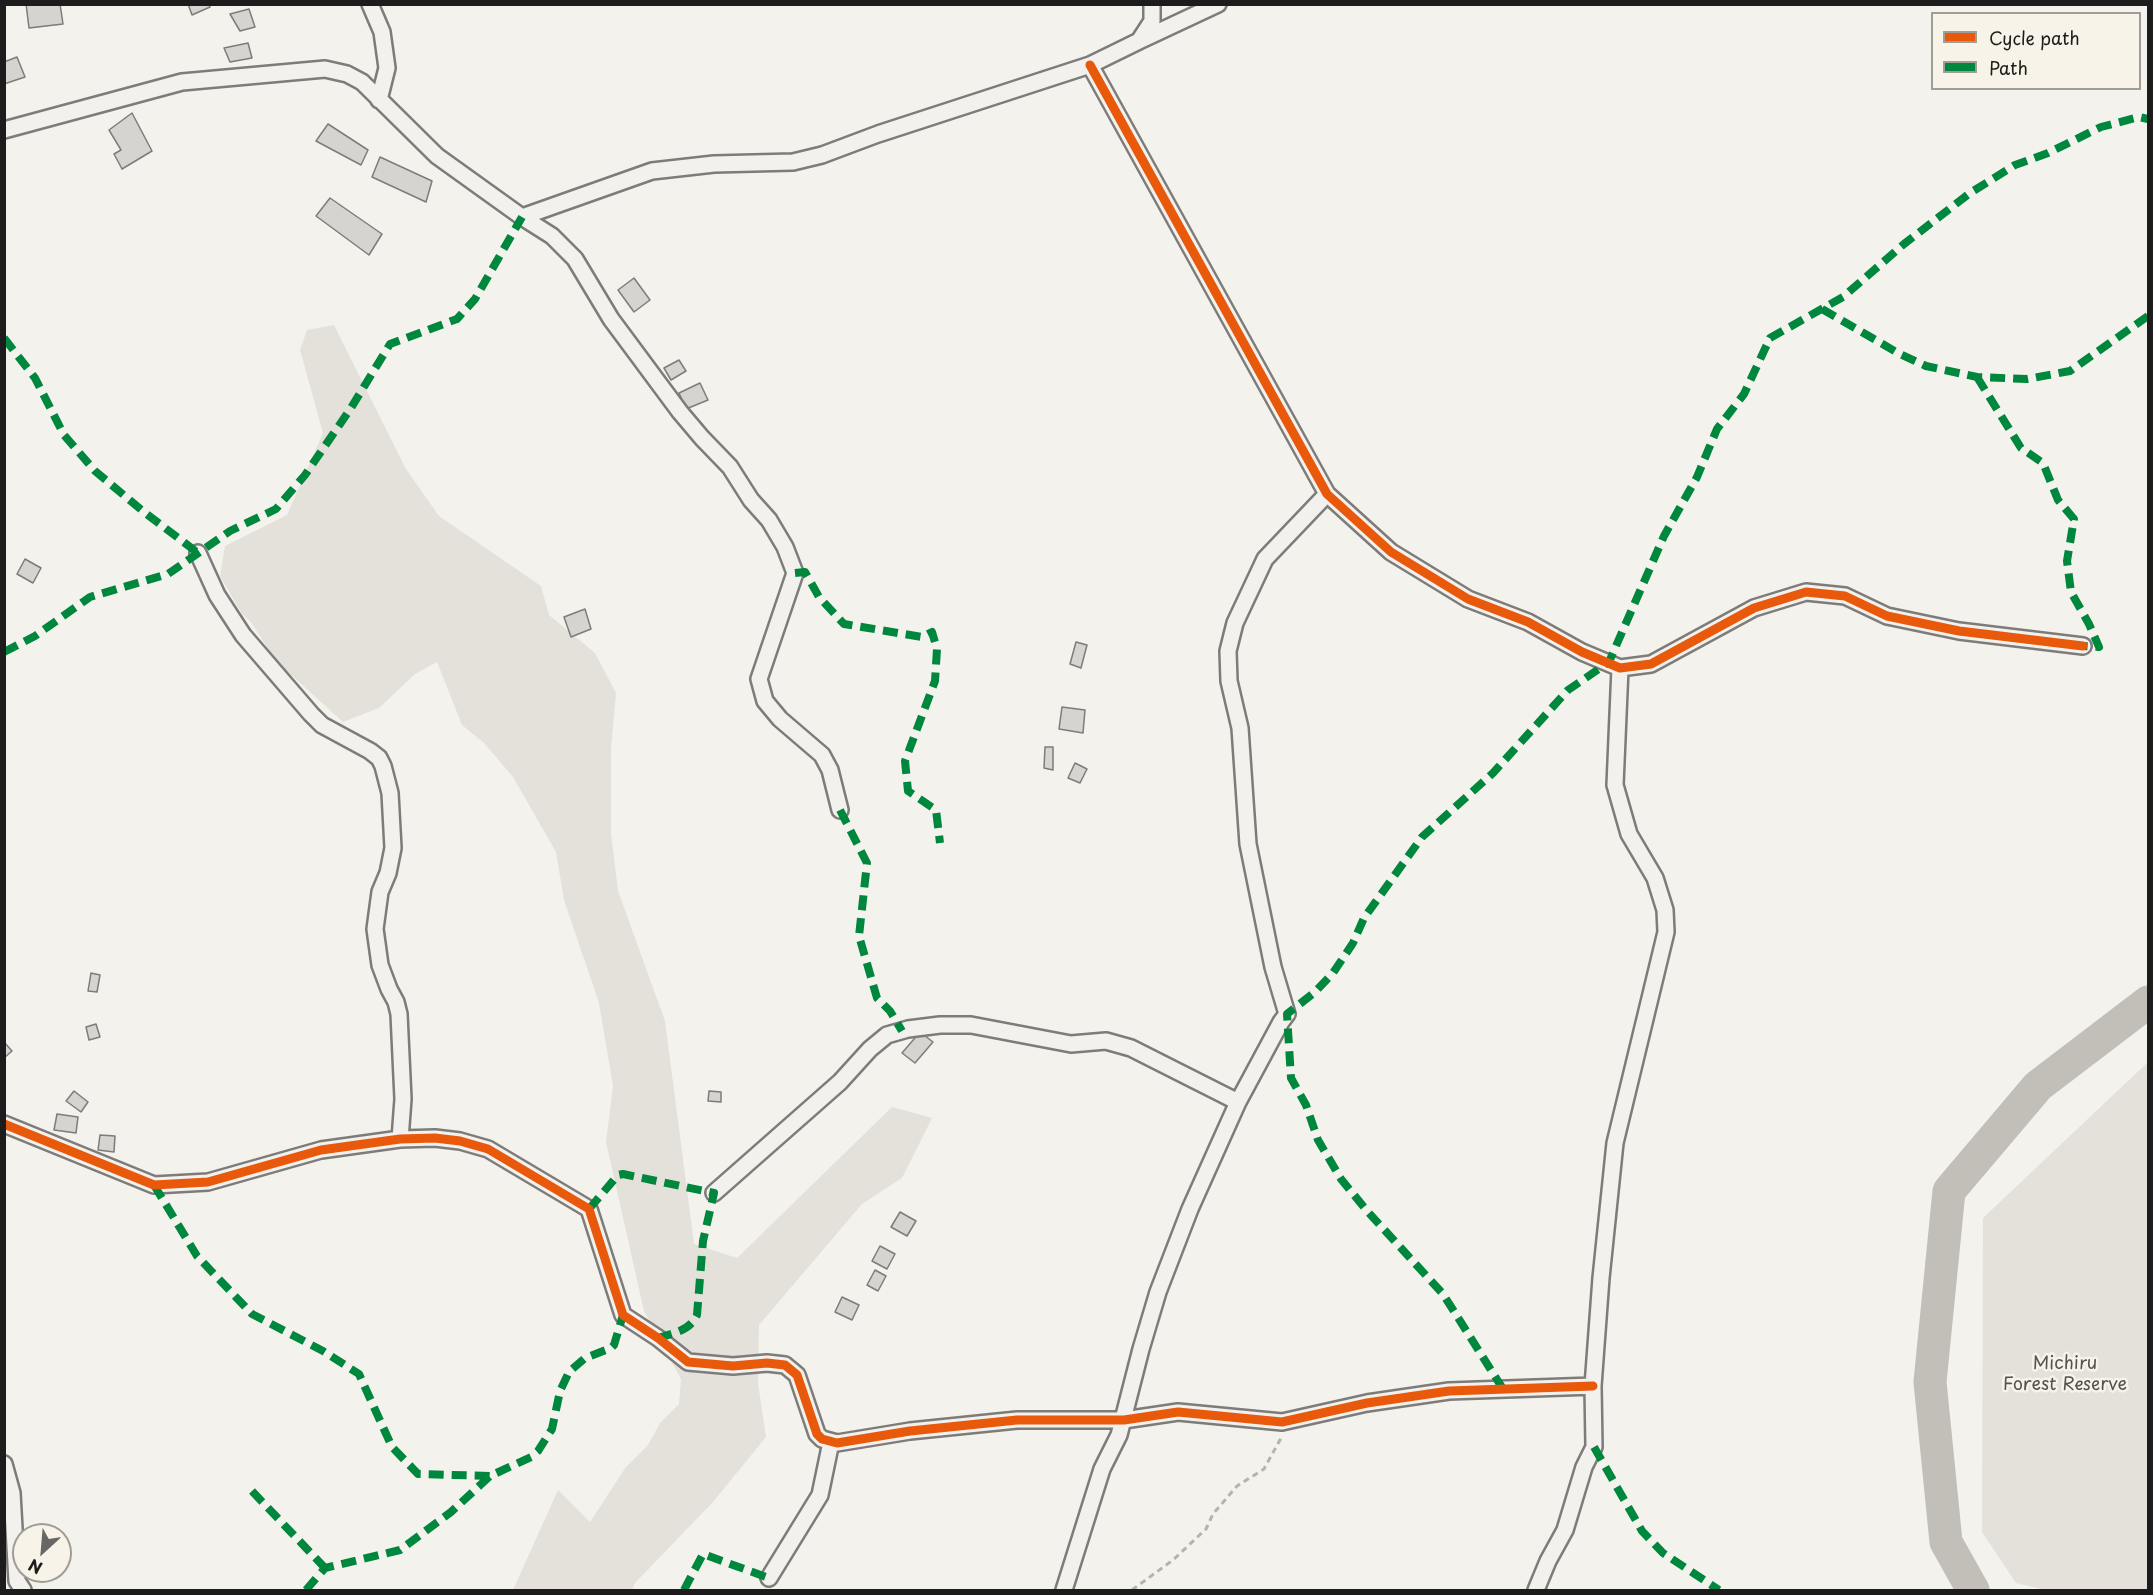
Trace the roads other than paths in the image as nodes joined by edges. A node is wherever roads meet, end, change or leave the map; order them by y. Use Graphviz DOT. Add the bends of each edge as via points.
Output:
graph roads {
  1 [pos="370,4"];
  2 [pos="1152,4"];
  3 [pos="1218,4"];
  4 [pos="1139,41"];
  5 [pos="1090,64"];
  6 [pos="379,100"];
  7 [pos="4,130"];
  8 [pos="522,217"];
  9 [pos="1327,494"];
  10 [pos="198,553"];
  11 [pos="2083,646"];
  12 [pos="1620,668"];
  13 [pos="840,810"];
  14 [pos="1238,1102"];
  15 [pos="4,1124"];
  16 [pos="400,1139"];
  17 [pos="714,1193"];
  18 [pos="1593,1386"];
  19 [pos="1124,1420"];
  20 [pos="831,1442"];
  21 [pos="4,1464"];
  22 [pos="770,1578"];
  23 [pos="23,1590"];
  24 [pos="1064,1590"];
  25 [pos="1536,1590"];
  1 -- 6 [label="street" via="382,32 387,68"];
  2 -- 4 [label="street" via="1152,21"];
  3 -- 4 [label="street"];
  4 -- 5 [label="street"];
  5 -- 8 [label="street" via="793,162 714,164 652,171"];
  5 -- 9 [label="street"];
  6 -- 7 [label="street" via="362,82 325,69 182,82"];
  6 -- 8 [label="street" via="437,156"];
  8 -- 13 [label="street" via="552,236 575,259 611,319 680,412 729,467 785,547 795,573 759,679 765,700 780,719 822,754"];
  9 -- 12 [label="street" via="1391,552 1468,600 1528,622"];
  9 -- 14 [label="street" via="1266,559 1235,623 1228,651 1229,681 1240,728 1248,844 1273,967 1287,1014"];
  10 -- 16 [label="street" via="217,595 243,635 322,725 370,751 383,766 391,803 393,848 380,892 375,929 380,965 399,1014 403,1099"];
  11 -- 12 [label="street" via="1959,631 1887,616 1845,596 1806,592 1754,608 1651,664"];
  12 -- 18 [label="street" via="1615,785 1629,834 1655,878 1665,910 1666,932 1615,1143"];
  14 -- 17 [label="street" via="1131,1048 1106,1041 1071,1044 971,1025 908,1029 887,1035 870,1049 840,1082"];
  14 -- 19 [label="street" via="1158,1292"];
  15 -- 16 [label="street" via="154,1185 208,1182 321,1150"];
  16 -- 20 [label="street" via="460,1140 488,1149 589,1209 623,1315 688,1362 785,1365 797,1375 817,1434"];
  18 -- 19 [label="street" via="1449,1391 1367,1403 1282,1422 1178,1412"];
  18 -- 25 [label="street" via="1594,1447 1565,1530"];
  19 -- 20 [label="street" via="1017,1420"];
  19 -- 24 [label="street" via="1102,1469"];
  20 -- 22 [label="street" via="820,1495"];
  21 -- 23 [label="street" via="12,1493 17,1581"];
}
